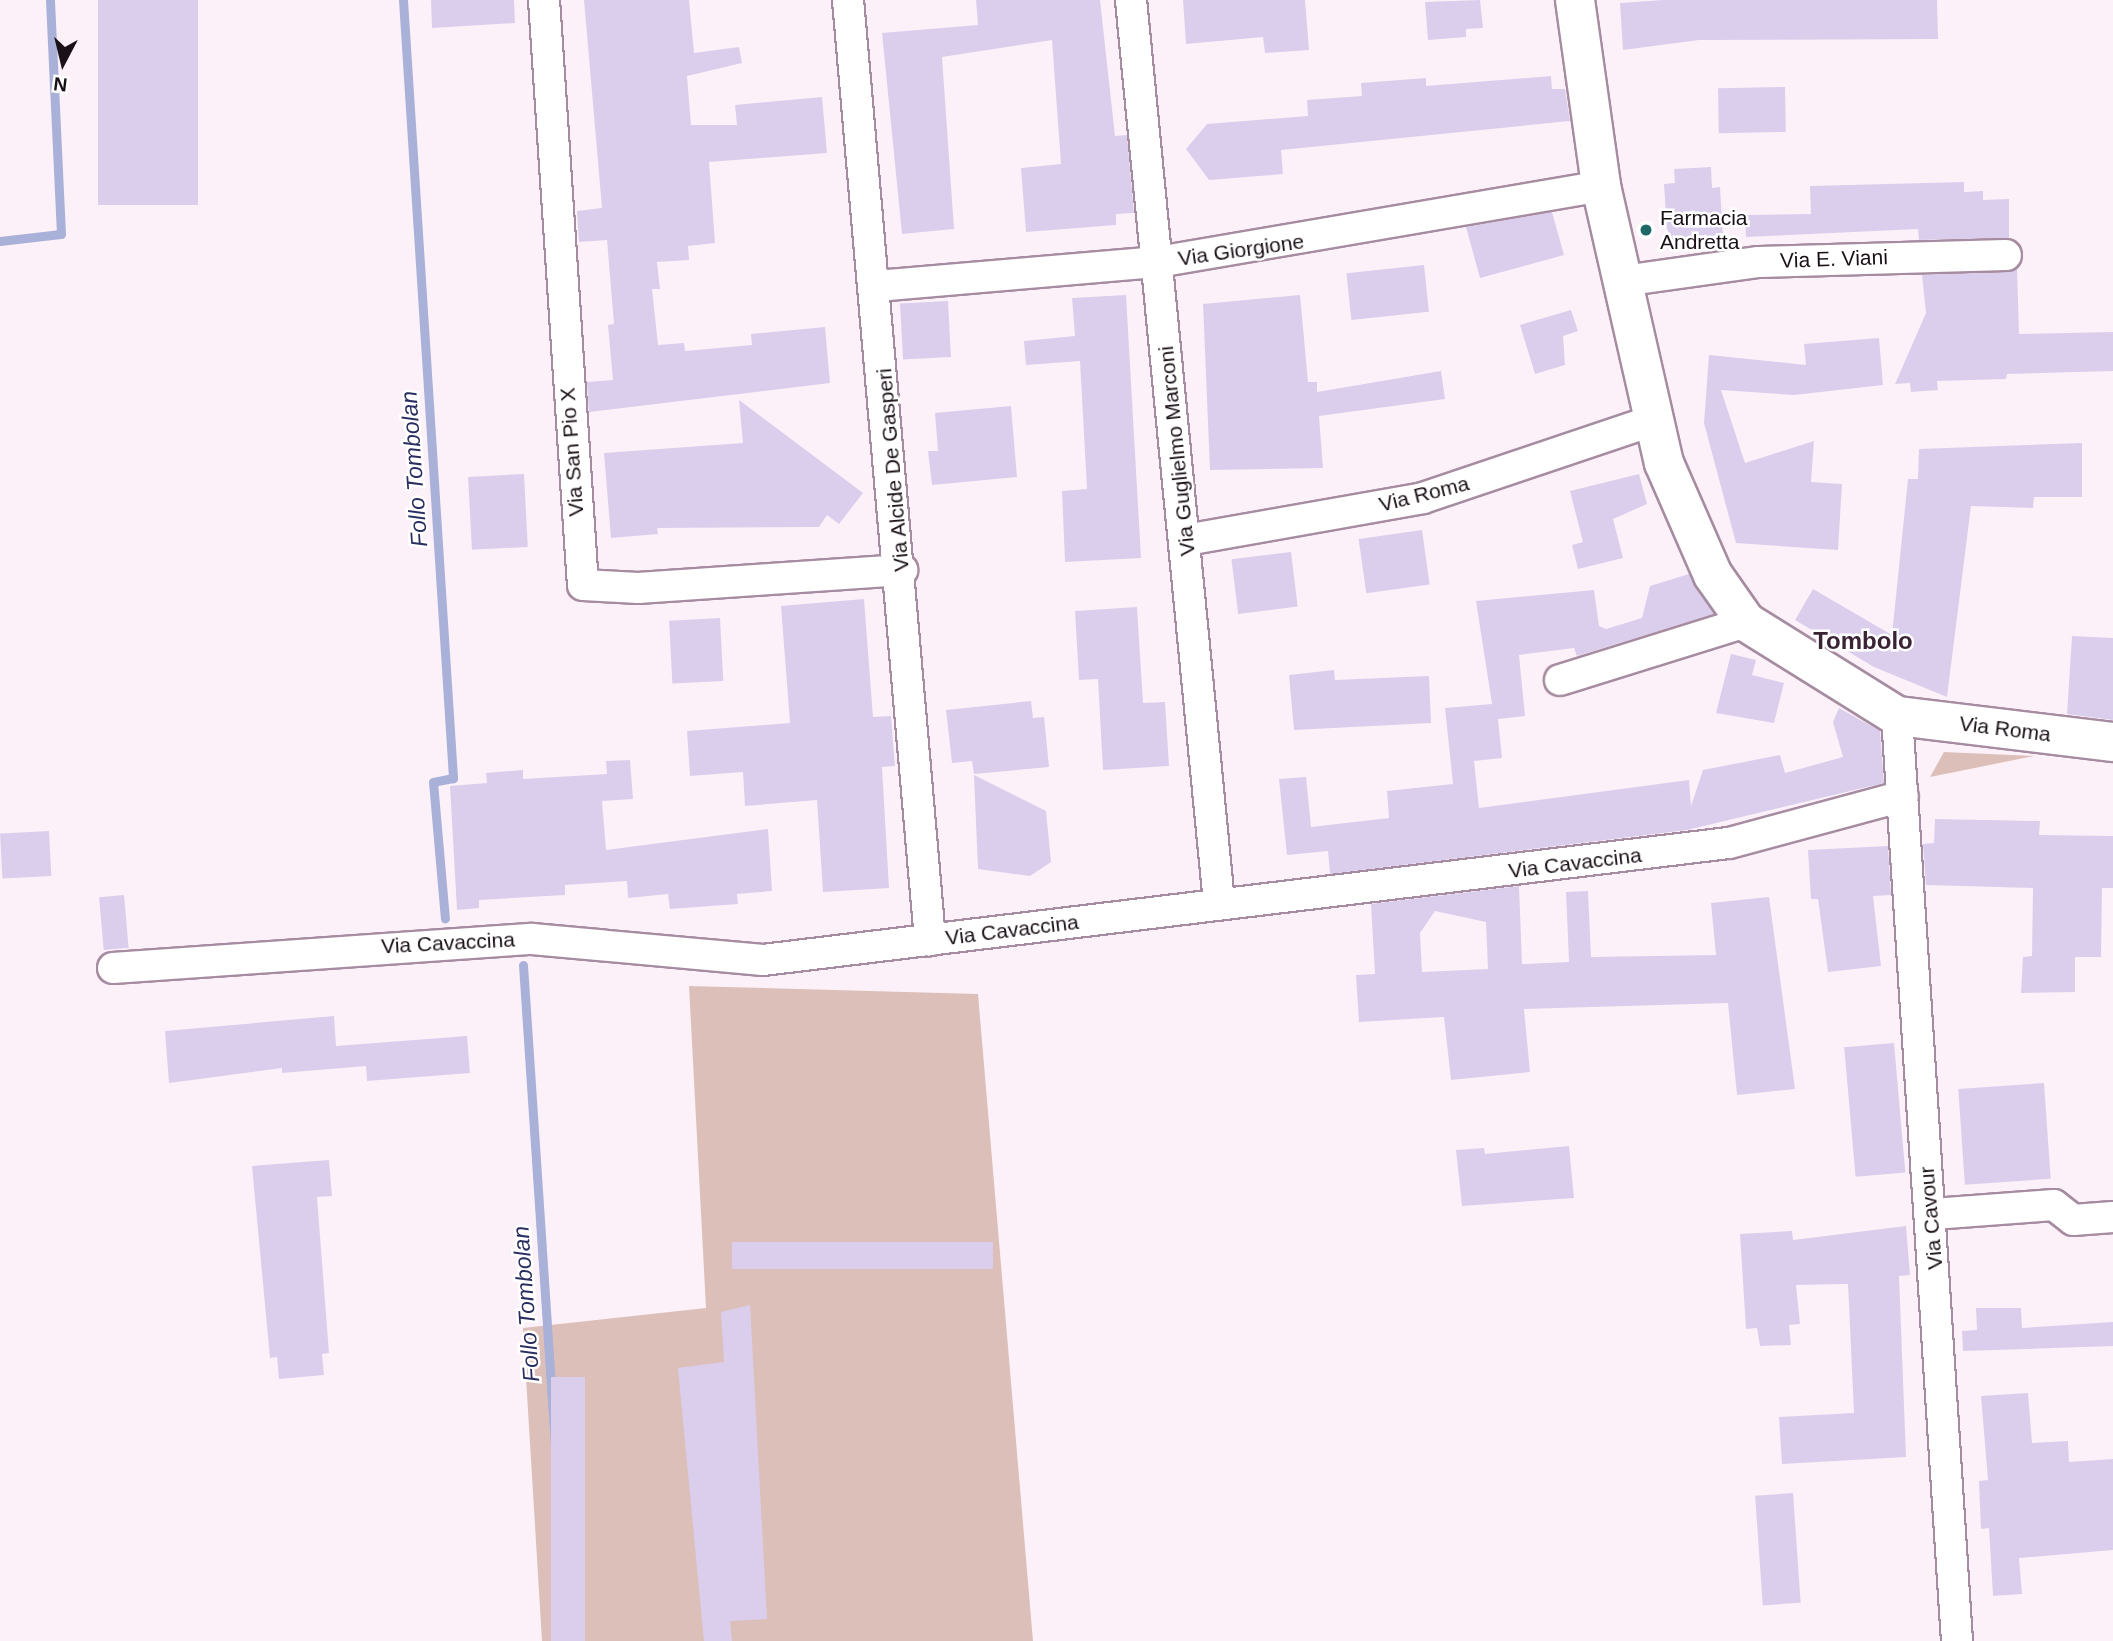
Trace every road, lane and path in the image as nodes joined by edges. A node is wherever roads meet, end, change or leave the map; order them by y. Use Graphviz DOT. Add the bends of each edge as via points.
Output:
graph roads {
  1 [pos="544,0"];
  2 [pos="848,0"];
  3 [pos="1131,0"];
  4 [pos="1575,0"];
  5 [pos="1601,186"];
  6 [pos="2006,255"];
  7 [pos="1158,262"];
  8 [pos="1623,281"];
  9 [pos="877,286"];
  10 [pos="1655,420"];
  11 [pos="1186,540"];
  12 [pos="902,570"];
  13 [pos="1746,622"];
  14 [pos="1560,680"];
  15 [pos="1897,716"];
  16 [pos="2113,742"];
  17 [pos="1903,796"];
  18 [pos="1219,903"];
  19 [pos="930,940"];
  20 [pos="113,968"];
  21 [pos="1933,1214"];
  22 [pos="2113,1217"];
  23 [pos="1957,1641"];
  1 -- 12 [label="street, Via San Pio X" via="583,585 638,588"];
  2 -- 9 [label="street, Via Alcide De Gasperi"];
  3 -- 7 [label="street, Via Guglielmo Marconi"];
  4 -- 5 [label="main road, Via Roma"];
  5 -- 7 [label="street, Via Giorgione"];
  5 -- 8 [label="main road, Via Roma"];
  6 -- 8 [label="street, Via E. Viani" via="1759,262"];
  7 -- 9 [label="street, Via Giorgione"];
  7 -- 11 [label="street, Via Guglielmo Marconi"];
  8 -- 10 [label="main road, Via Roma"];
  9 -- 12 [label="street, Via Alcide De Gasperi"];
  10 -- 11 [label="street, Via Roma" via="1423,498"];
  10 -- 13 [label="main road, Via Roma" via="1664,463 1713,575"];
  11 -- 18 [label="street, Via Guglielmo Marconi"];
  12 -- 19 [label="street, Via Alcide De Gasperi"];
  13 -- 14 [label="street"];
  13 -- 15 [label="main road, Via Roma"];
  15 -- 16 [label="main road, Via Roma"];
  15 -- 17 [label="street"];
  17 -- 18 [label="street, Via Cavaccina" via="1729,843"];
  17 -- 21 [label="street, Via Cavour"];
  18 -- 19 [label="street, Via Cavaccina"];
  19 -- 20 [label="street, Via Cavaccina" via="763,960 532,939 425,942"];
  21 -- 22 [label="street" via="2054,1205 2073,1220"];
  21 -- 23 [label="street, Via Cavour"];
}
